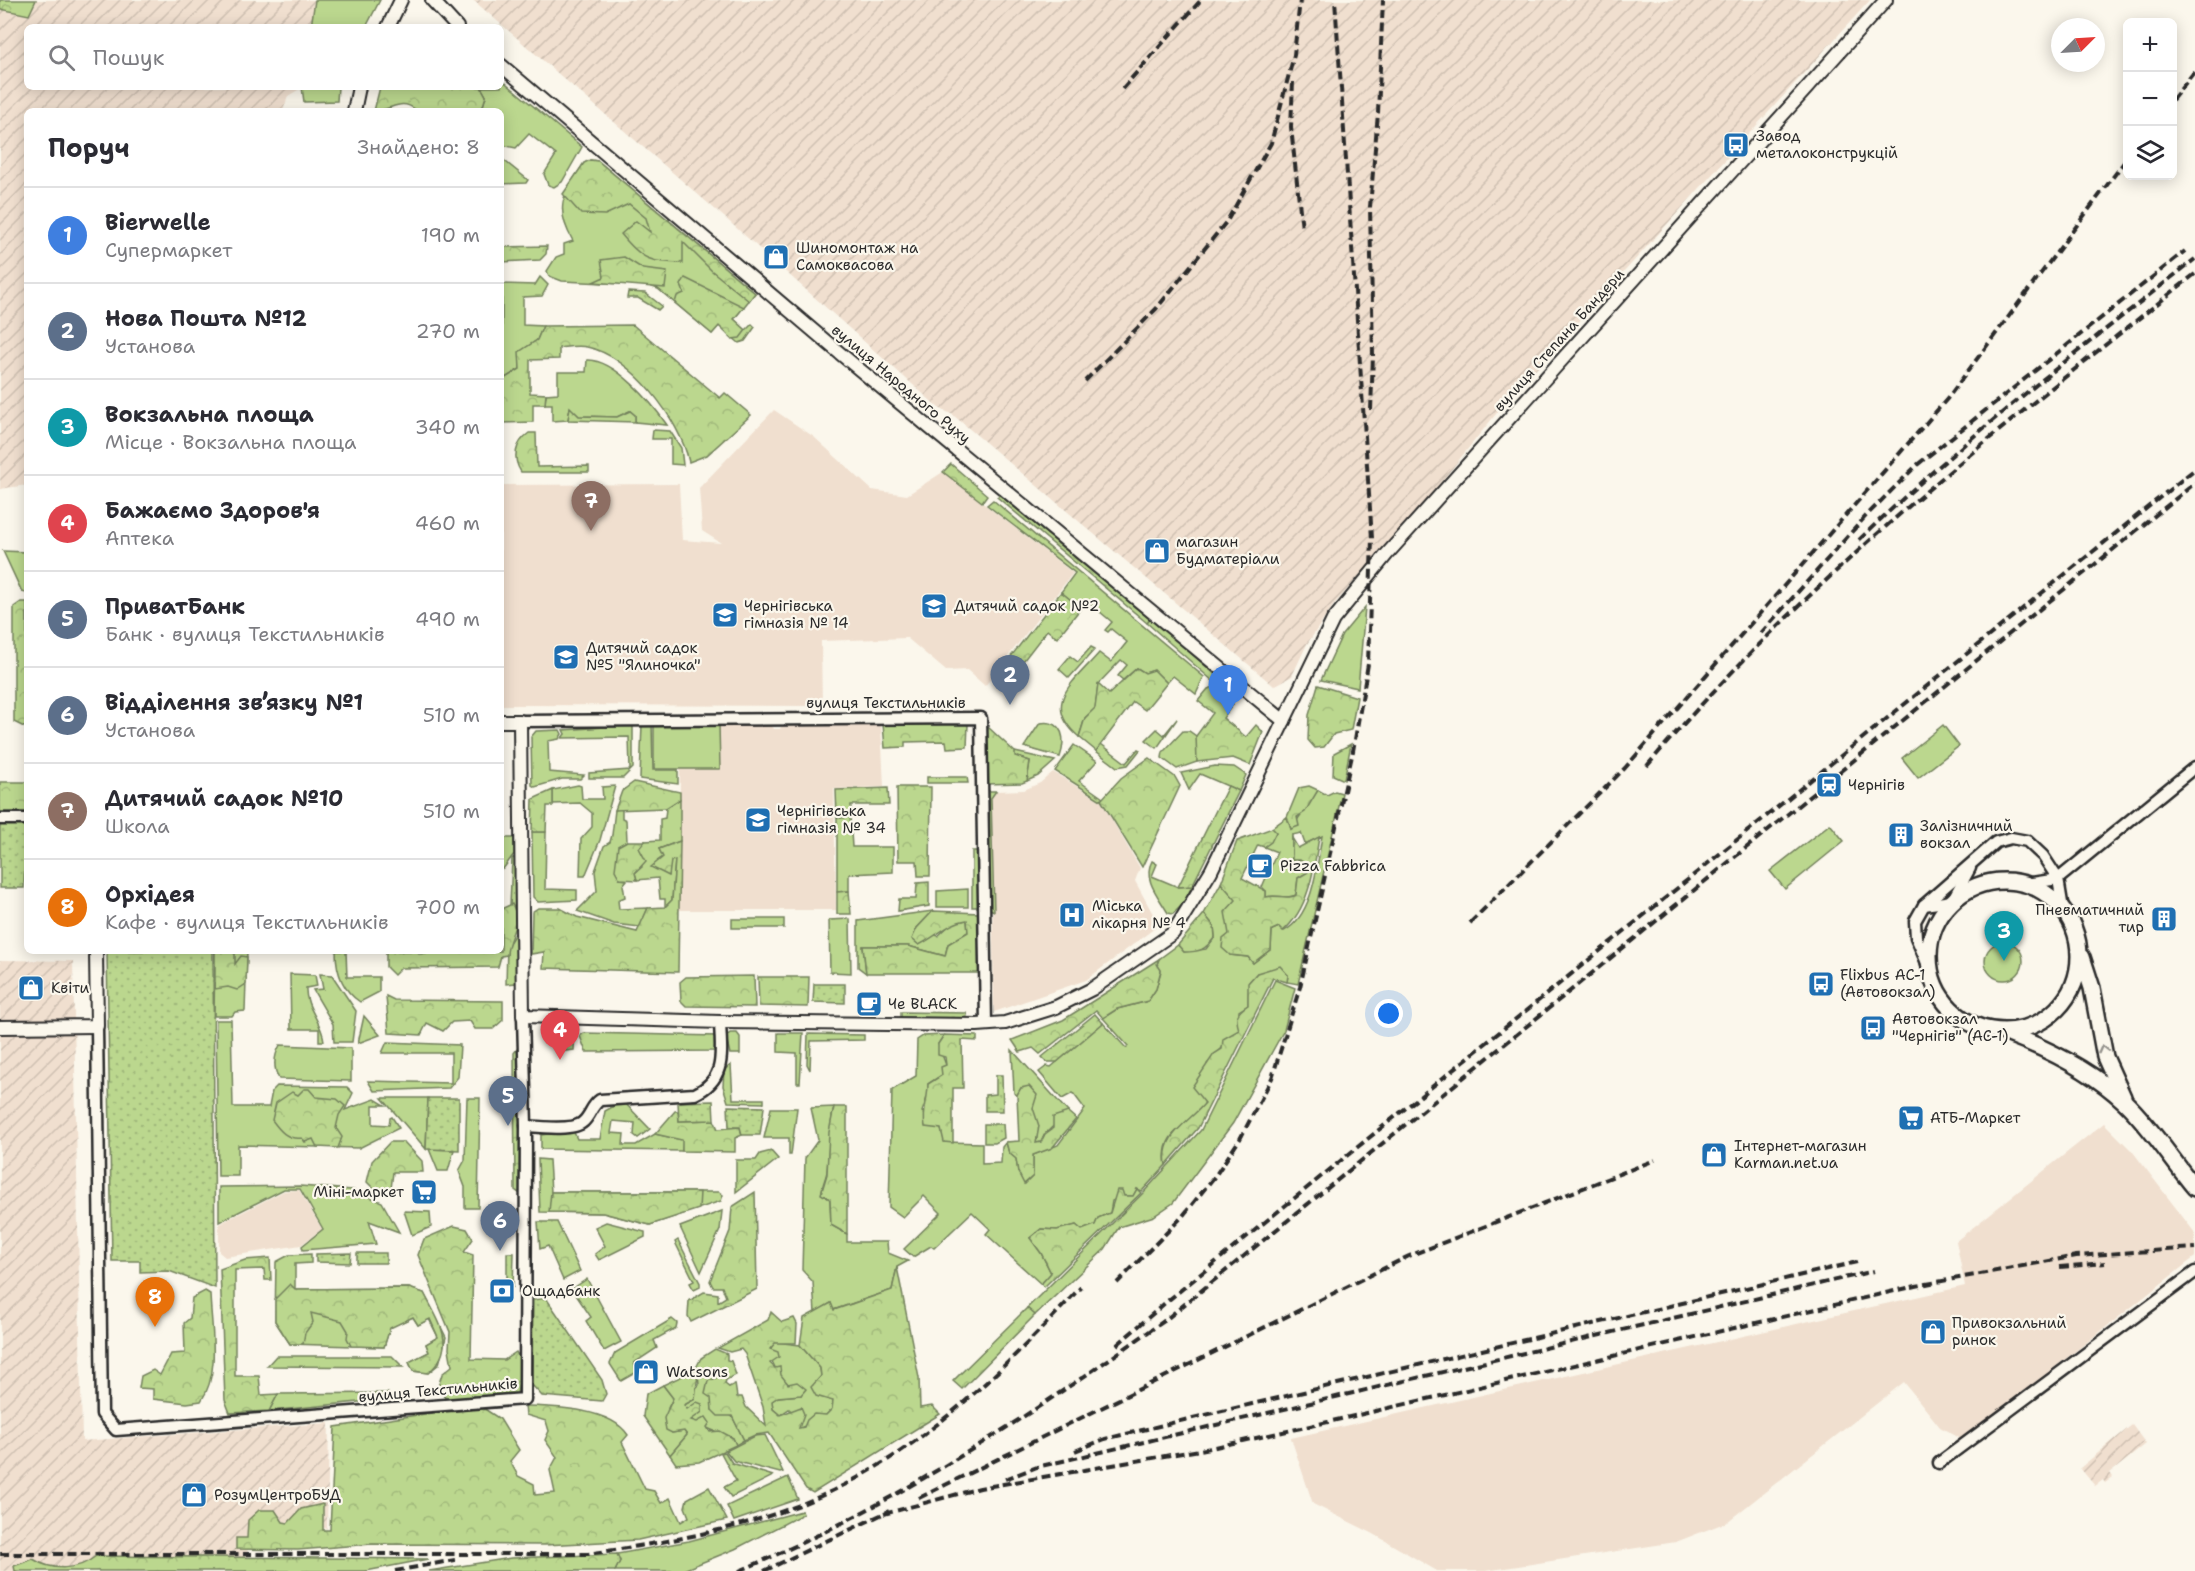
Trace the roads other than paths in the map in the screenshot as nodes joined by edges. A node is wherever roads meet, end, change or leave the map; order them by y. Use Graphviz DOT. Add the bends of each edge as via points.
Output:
graph roads {
  1 [pos="401,0"];
  2 [pos="432,0"];
  3 [pos="1887,0"];
  4 [pos="389,24"];
  5 [pos="454,24"];
  6 [pos="504,68"];
  7 [pos="358,90"];
  8 [pos="355,108"];
  9 [pos="504,721"];
  10 [pos="520,721"];
  11 [pos="1284,722"];
  12 [pos="2195,767"];
  13 [pos="0,819"];
  14 [pos="24,819"];
  15 [pos="1986,850"];
  16 [pos="2058,879"];
  17 [pos="2026,884"];
  18 [pos="1952,901"];
  19 [pos="1924,905"];
  20 [pos="2063,909"];
  21 [pos="2079,950"];
  22 [pos="96,954"];
  23 [pos="1930,970"];
  24 [pos="523,1016"];
  25 [pos="720,1022"];
  26 [pos="986,1024"];
  27 [pos="97,1026"];
  28 [pos="0,1027"];
  29 [pos="2003,1032"];
  30 [pos="2126,1103"];
  31 [pos="526,1126"];
  32 [pos="2195,1188"];
  33 [pos="2195,1272"];
  34 [pos="1939,1463"];
  1 -- 4 [label="street"];
  2 -- 5 [label="street"];
  3 -- 11 [label="street, вулиця Степана Бандери" via="1387,554 1333,620"];
  6 -- 11 [label="street, вулиця Народного Руху" via="850,362"];
  7 -- 8 [label="street"];
  9 -- 10 [label="street, вулиця Текстильників"];
  10 -- 24 [label="street, вулиця Текстильників"];
  10 -- 26 [label="street, вулиця Текстильників" via="981,717"];
  11 -- 26 [label="street" via="1211,872 1173,933 1092,989 1056,1007 1005,1023"];
  12 -- 16 [label="street"];
  13 -- 14 [label="street"];
  15 -- 16 [label="street" via="2011,838 2027,841"];
  15 -- 18 [label="street" via="1973,863"];
  15 -- 19 [label="street"];
  16 -- 17 [label="street"];
  16 -- 20 [label="street"];
  17 -- 18 [label="main road" via="1987,882"];
  17 -- 20 [label="main road" via="2046,893"];
  18 -- 19 [label="street"];
  18 -- 23 [label="main road" via="1932,931"];
  19 -- 23 [label="street" via="1916,921 1916,937"];
  20 -- 21 [label="main road"];
  21 -- 29 [label="main road" via="2078,971 2059,1008 2043,1021"];
  30 -- 21 [label="main road, one-way" via="2104,1057 2092,988"];
  22 -- 27 [label="street"];
  23 -- 29 [label="main road" via="1938,993 1951,1010 1969,1023"];
  24 -- 25 [label="street"];
  24 -- 31 [label="street, вулиця Текстильників"];
  25 -- 26 [label="street"];
  25 -- 31 [label="street" via="718,1075 707,1089 695,1094 600,1100 583,1123 574,1127"];
  27 -- 28 [label="street"];
  27 -- 31 [label="street, вулиця Текстильників" via="102,1414 116,1430 525,1400"];
  29 -- 30 [label="main road" via="2079,1068"];
  30 -- 32 [label="main road"];
  33 -- 34 [label="street"];
}
